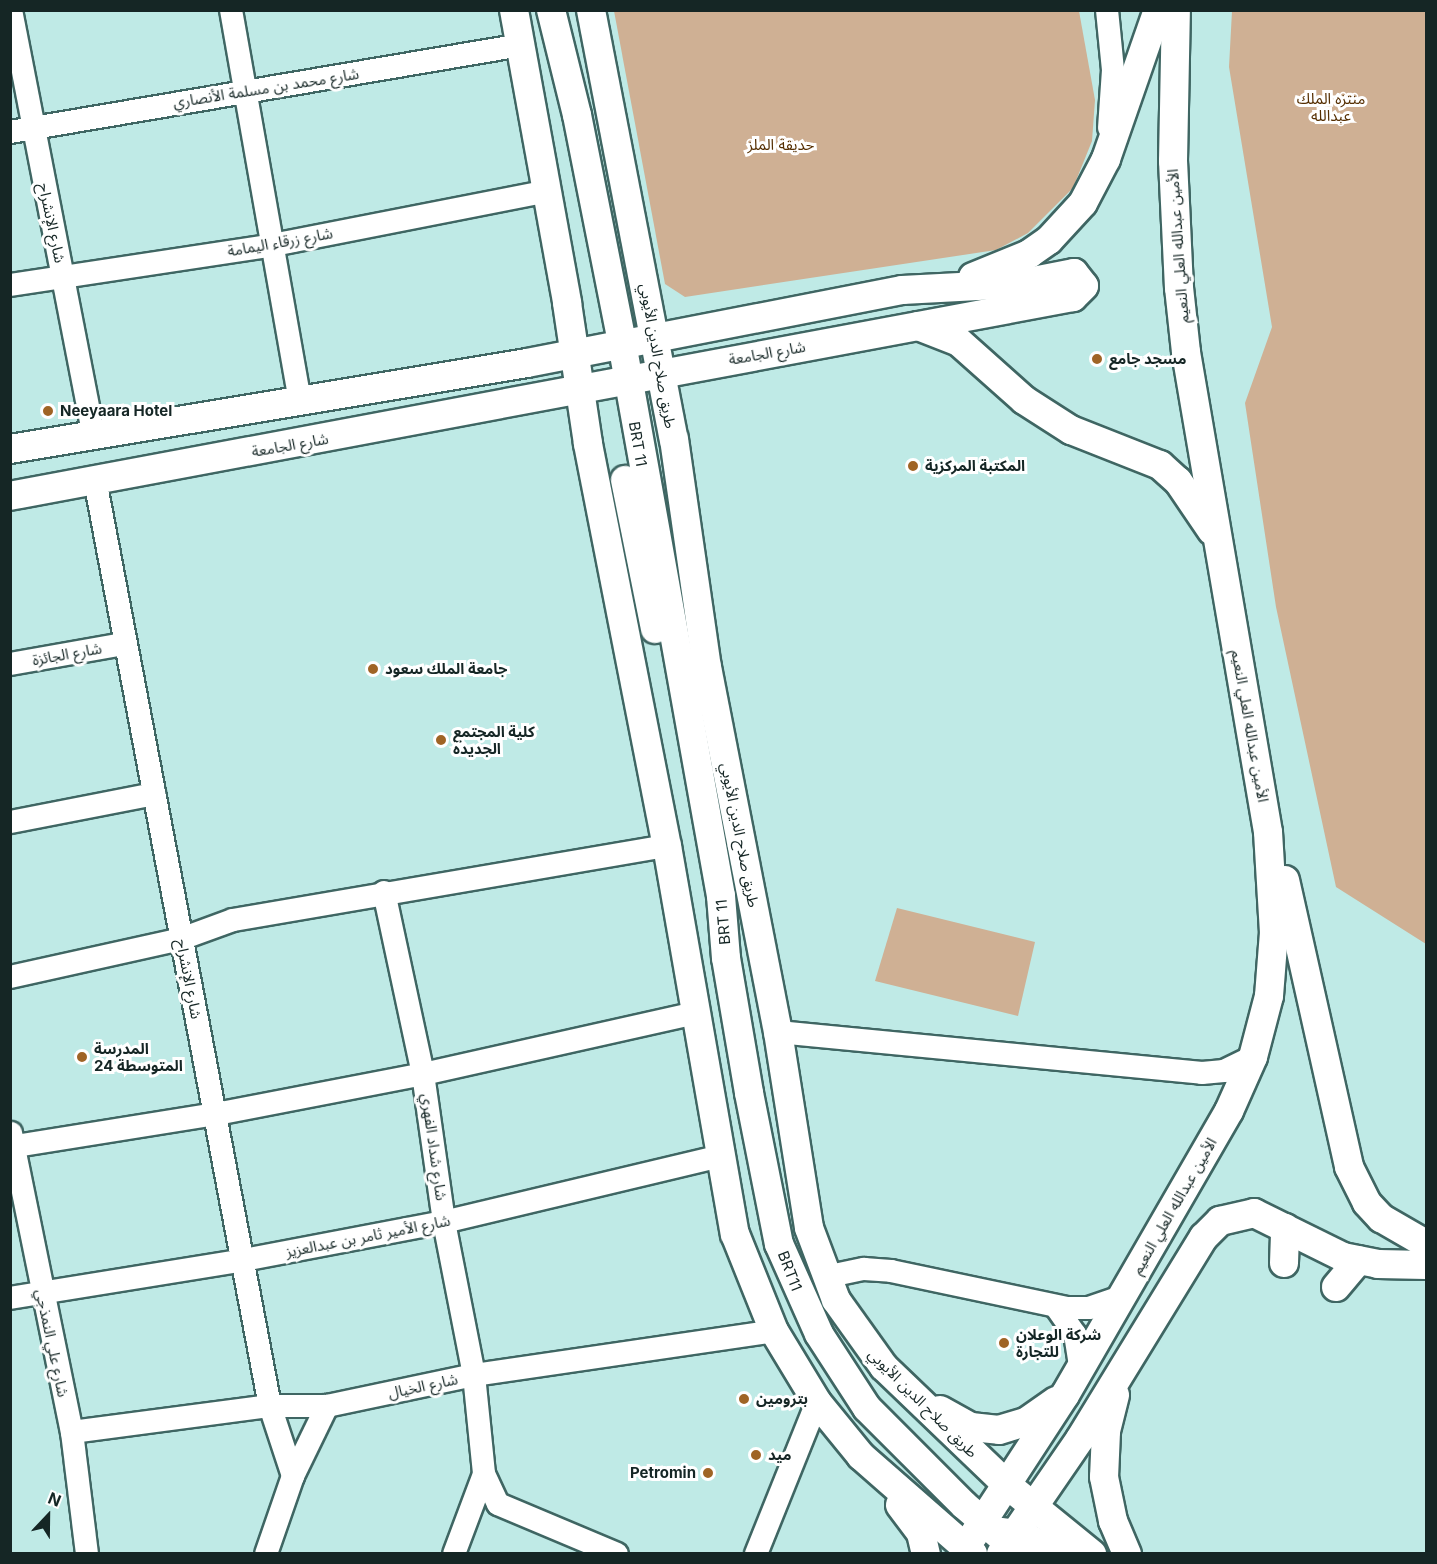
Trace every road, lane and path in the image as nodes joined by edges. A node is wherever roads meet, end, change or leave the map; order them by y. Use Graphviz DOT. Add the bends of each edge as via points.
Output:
graph roads {
  1 [pos="11,10"];
  2 [pos="231,10"];
  3 [pos="514,10"];
  4 [pos="551,10"];
  5 [pos="591,10"];
  6 [pos="1107,10"];
  7 [pos="1158,10"];
  8 [pos="1176,10"];
  9 [pos="521,45"];
  10 [pos="244,94"];
  11 [pos="21,130"];
  12 [pos="1107,159"];
  13 [pos="548,191"];
  14 [pos="273,245"];
  15 [pos="63,276"];
  16 [pos="10,285"];
  17 [pos="921,288"];
  18 [pos="916,326"];
  19 [pos="655,336"];
  20 [pos="615,345"];
  21 [pos="574,353"];
  22 [pos="661,372"];
  23 [pos="619,382"];
  24 [pos="581,390"];
  25 [pos="300,400"];
  26 [pos="94,436"];
  27 [pos="10,449"];
  28 [pos="95,480"];
  29 [pos="10,496"];
  30 [pos="1216,537"];
  31 [pos="123,644"];
  32 [pos="10,664"];
  33 [pos="1262,790"];
  34 [pos="154,794"];
  35 [pos="10,822"];
  36 [pos="667,846"];
  37 [pos="384,892"];
  38 [pos="181,939"];
  39 [pos="726,958"];
  40 [pos="10,977"];
  41 [pos="697,1013"];
  42 [pos="778,1032"];
  43 [pos="1253,1057"];
  44 [pos="1202,1073"];
  45 [pos="423,1074"];
  46 [pos="1229,1112"];
  47 [pos="216,1114"];
  48 [pos="11,1142"];
  49 [pos="722,1156"];
  50 [pos="444,1222"];
  51 [pos="1285,1228"];
  52 [pos="1426,1244"];
  53 [pos="244,1260"];
  54 [pos="1359,1260"];
  55 [pos="1284,1263"];
  56 [pos="1426,1265"];
  57 [pos="825,1277"];
  58 [pos="1336,1287"];
  59 [pos="42,1295"];
  60 [pos="1121,1297"];
  61 [pos="10,1298"];
  62 [pos="1056,1307"];
  63 [pos="774,1331"];
  64 [pos="1080,1367"];
  65 [pos="1122,1370"];
  66 [pos="474,1375"];
  67 [pos="911,1394"];
  68 [pos="1065,1395"];
  69 [pos="817,1402"];
  70 [pos="270,1406"];
  71 [pos="327,1406"];
  72 [pos="72,1432"];
  73 [pos="861,1456"];
  74 [pos="484,1474"];
  75 [pos="293,1476"];
  76 [pos="1006,1484"];
  77 [pos="1035,1507"];
  78 [pos="1004,1539"];
  79 [pos="968,1551"];
  80 [pos="87,1554"];
  81 [pos="266,1554"];
  82 [pos="454,1554"];
  83 [pos="617,1554"];
  84 [pos="756,1554"];
  85 [pos="926,1554"];
  86 [pos="1054,1554"];
  87 [pos="1092,1554"];
  88 [pos="1127,1554"];
  1 -- 11 [label="street, شارع الإنشراح"];
  2 -- 10 [label="street"];
  3 -- 9 [label="main road"];
  4 -- 20 [label="main road, BRT 11"];
  5 -- 19 [label="main road, طريق صلاح الدين الأيوبي"];
  6 -- 12 [label="street" via="1113,70"];
  7 -- 12 [label="main road"];
  8 -- 30 [label="main road, الأمين عبدالله العلي النعيم" via="1173,151 1179,288"];
  9 -- 10 [label="street, شارع محمد بن مسلمة الأنصاري"];
  9 -- 13 [label="main road"];
  10 -- 11 [label="street, شارع محمد بن مسلمة الأنصاري"];
  10 -- 14 [label="street"];
  11 -- 15 [label="street, شارع الإنشراح"];
  12 -- 17 [label="main road" via="1072,216 1029,254 983,275"];
  13 -- 14 [label="street, شارع زرقاء اليمامة"];
  13 -- 21 [label="main road"];
  14 -- 15 [label="street, شارع زرقاء اليمامة"];
  14 -- 25 [label="street"];
  15 -- 16 [label="street, شارع زرقاء اليمامة"];
  15 -- 26 [label="street, شارع الإنشراح"];
  17 -- 18 [label="main road, شارع الجامعة" via="1018,284 1074,273 1084,286 1073,297"];
  17 -- 19 [label="main road, شارع الجامعة"];
  18 -- 22 [label="main road, شارع الجامعة"];
  18 -- 30 [label="main road" via="959,342 1024,400 1071,430 1160,465 1178,481"];
  19 -- 20 [label="main road, شارع الجامعة"];
  19 -- 22 [label="main road, طريق صلاح الدين الأيوبي"];
  20 -- 21 [label="main road"];
  20 -- 23 [label="main road, BRT 11"];
  21 -- 24 [label="main road"];
  21 -- 25 [label="main road"];
  22 -- 23 [label="main road, شارع الجامعة"];
  22 -- 42 [label="main road, طريق صلاح الدين الأيوبي" via="707,667"];
  23 -- 24 [label="main road, شارع الجامعة"];
  23 -- 39 [label="main road, BRT 11" via="645,591 709,900"];
  24 -- 28 [label="main road, شارع الجامعة"];
  24 -- 36 [label="main road" via="588,444"];
  25 -- 26 [label="main road"];
  26 -- 27 [label="main road"];
  28 -- 29 [label="main road, شارع الجامعة"];
  28 -- 31 [label="street, شارع الإنشراح"];
  30 -- 33 [label="main road, الأمين عبدالله العلي النعيم"];
  31 -- 32 [label="street, شارع الجائزة"];
  31 -- 34 [label="street, شارع الإنشراح"];
  33 -- 43 [label="main road, الأمين عبدالله العلي النعيم" via="1274,933 1269,996"];
  33 -- 52 [label="main road" via="1349,1167 1367,1203 1381,1218"];
  34 -- 35 [label="street"];
  34 -- 38 [label="street, شارع الإنشراح"];
  36 -- 37 [label="street"];
  36 -- 41 [label="main road"];
  37 -- 38 [label="street" via="234,920"];
  37 -- 45 [label="street, شارع شداد الفهري"];
  38 -- 40 [label="street"];
  38 -- 47 [label="street, شارع الإنشراح"];
  39 -- 78 [label="main road, BRT11" via="769,1200 779,1244 797,1292 842,1376 867,1408"];
  41 -- 45 [label="street"];
  41 -- 49 [label="main road"];
  42 -- 44 [label="street"];
  42 -- 57 [label="main road, طريق صلاح الدين الأيوبي" via="809,1228"];
  43 -- 44 [label="street" via="1224,1071"];
  43 -- 46 [label="main road, الأمين عبدالله العلي النعيم"];
  44 -- 46 [label="street" via="1220,1089"];
  45 -- 47 [label="street"];
  45 -- 50 [label="street, شارع شداد الفهري"];
  46 -- 60 [label="main road, الأمين عبدالله العلي النعيم"];
  47 -- 48 [label="street"];
  47 -- 53 [label="street, شارع الإنشراح"];
  48 -- 59 [label="street, شارع علي النمذجي"];
  49 -- 50 [label="street, شارع الأمير ثامر بن عبدالعزيز"];
  49 -- 63 [label="main road" via="735,1234"];
  50 -- 53 [label="street, شارع الأمير ثامر بن عبدالعزيز"];
  50 -- 66 [label="street, شارع شداد الفهري"];
  51 -- 54 [label="main road" via="1320,1248"];
  51 -- 55 [label="main road"];
  51 -- 65 [label="main road" via="1266,1216 1242,1213 1211,1228"];
  53 -- 59 [label="street, شارع الأمير ثامر بن عبدالعزيز"];
  53 -- 70 [label="street, شارع الإنشراح"];
  54 -- 56 [label="main road" via="1398,1266"];
  54 -- 58 [label="main road"];
  57 -- 62 [label="street" via="864,1269 891,1271"];
  57 -- 67 [label="main road, طريق صلاح الدين الأيوبي" via="864,1343"];
  59 -- 61 [label="street, شارع الأمير ثامر بن عبدالعزيز"];
  59 -- 72 [label="street, شارع علي النمذجي"];
  60 -- 62 [label="street" via="1089,1308"];
  60 -- 64 [label="main road, الأمين عبدالله العلي النعيم"];
  62 -- 64 [label="street" via="1075,1334"];
  63 -- 66 [label="street, شارع الخيال"];
  63 -- 69 [label="main road"];
  64 -- 68 [label="main road, الأمين عبدالله العلي النعيم"];
  65 -- 77 [label="main road"];
  65 -- 88 [label="main road" via="1106,1432 1104,1477 1113,1521"];
  66 -- 71 [label="street, شارع الخيال"];
  66 -- 74 [label="street, شارع شداد الفهري"];
  67 -- 68 [label="main road" via="958,1421 985,1430 1019,1424"];
  67 -- 76 [label="main road, طريق صلاح الدين الأيوبي"];
  68 -- 76 [label="main road, الأمين عبدالله العلي النعيم"];
  69 -- 73 [label="main road"];
  69 -- 84 [label="street"];
  70 -- 71 [label="street, شارع الخيال"];
  70 -- 72 [label="street, شارع الخيال"];
  70 -- 75 [label="street, شارع الإنشراح"];
  71 -- 75 [label="street"];
  72 -- 80 [label="street, شارع علي النمذجي"];
  73 -- 79 [label="main road"];
  73 -- 85 [label="main road" via="913,1519"];
  74 -- 82 [label="street, شارع شداد الفهري"];
  74 -- 83 [label="street, شارع شداد الفهري" via="498,1504"];
  75 -- 81 [label="street"];
  76 -- 77 [label="main road, طريق صلاح الدين الأيوبي"];
  76 -- 78 [label="main road, الأمين عبدالله العلي النعيم"];
  77 -- 78 [label="main road"];
  77 -- 87 [label="main road, طريق صلاح الدين الأيوبي"];
  78 -- 79 [label="main road"];
  78 -- 86 [label="main road, BRT11" via="1032,1538"];
}
